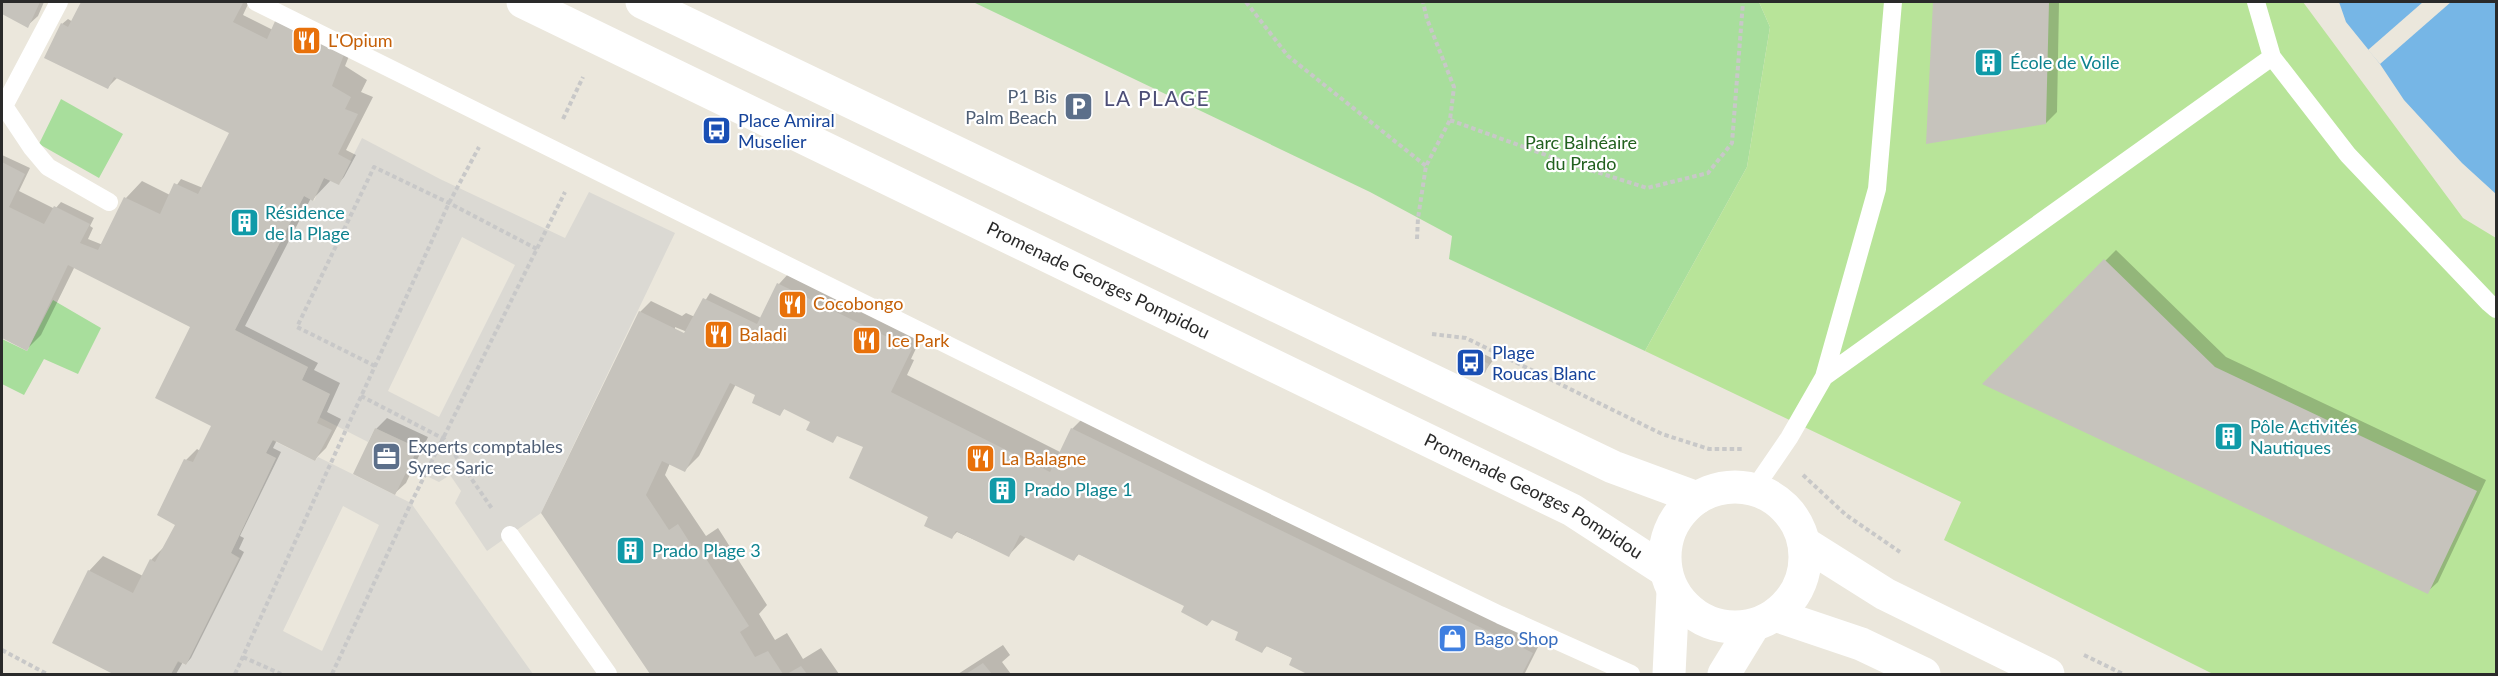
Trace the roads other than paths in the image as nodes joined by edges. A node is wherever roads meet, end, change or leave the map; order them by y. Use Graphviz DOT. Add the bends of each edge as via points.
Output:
graph roads {
  1 [pos="59,2"];
  2 [pos="256,2"];
  3 [pos="523,2"];
  4 [pos="642,2"];
  5 [pos="1893,2"];
  6 [pos="2256,2"];
  7 [pos="2272,57"];
  8 [pos="3,105"];
  9 [pos="109,201"];
  10 [pos="2496,309"];
  11 [pos="1824,376"];
  12 [pos="1754,489"];
  13 [pos="1697,498"];
  14 [pos="510,535"];
  15 [pos="1804,543"];
  16 [pos="1670,581"];
  17 [pos="1764,620"];
  18 [pos="608,675"];
  19 [pos="1631,675"];
  20 [pos="1669,675"];
  21 [pos="1724,675"];
  22 [pos="1924,675"];
  23 [pos="2048,675"];
  1 -- 8 [label="lane"];
  2 -- 19 [label="lane" via="1204,472"];
  3 -- 16 [label="main road, Promenade Georges Pompidou" via="1588,518"];
  4 -- 13 [label="main road" via="1613,467"];
  5 -- 11 [label="lane" via="1877,189"];
  6 -- 7 [label="lane"];
  7 -- 10 [label="lane" via="2348,155"];
  7 -- 11 [label="lane"];
  8 -- 9 [label="lane" via="48,167"];
  11 -- 12 [label="lane"];
  12 -- 13 [label="main road, Promenade Georges Pompidou" via="1715,490"];
  12 -- 15 [label="main road, Promenade Georges Pompidou" via="1786,509"];
  13 -- 16 [label="main road, Promenade Georges Pompidou" via="1681,511 1670,530 1665,550"];
  14 -- 18 [label="lane"];
  15 -- 17 [label="main road, Promenade Georges Pompidou" via="1803,575 1797,591 1787,604"];
  15 -- 23 [label="main road" via="1885,594"];
  16 -- 17 [label="main road, Promenade Georges Pompidou" via="1688,610 1708,622 1731,627"];
  16 -- 20 [label="main road"];
  17 -- 21 [label="main road"];
  17 -- 22 [label="main road, Promenade Georges Pompidou" via="1861,644"];
}
